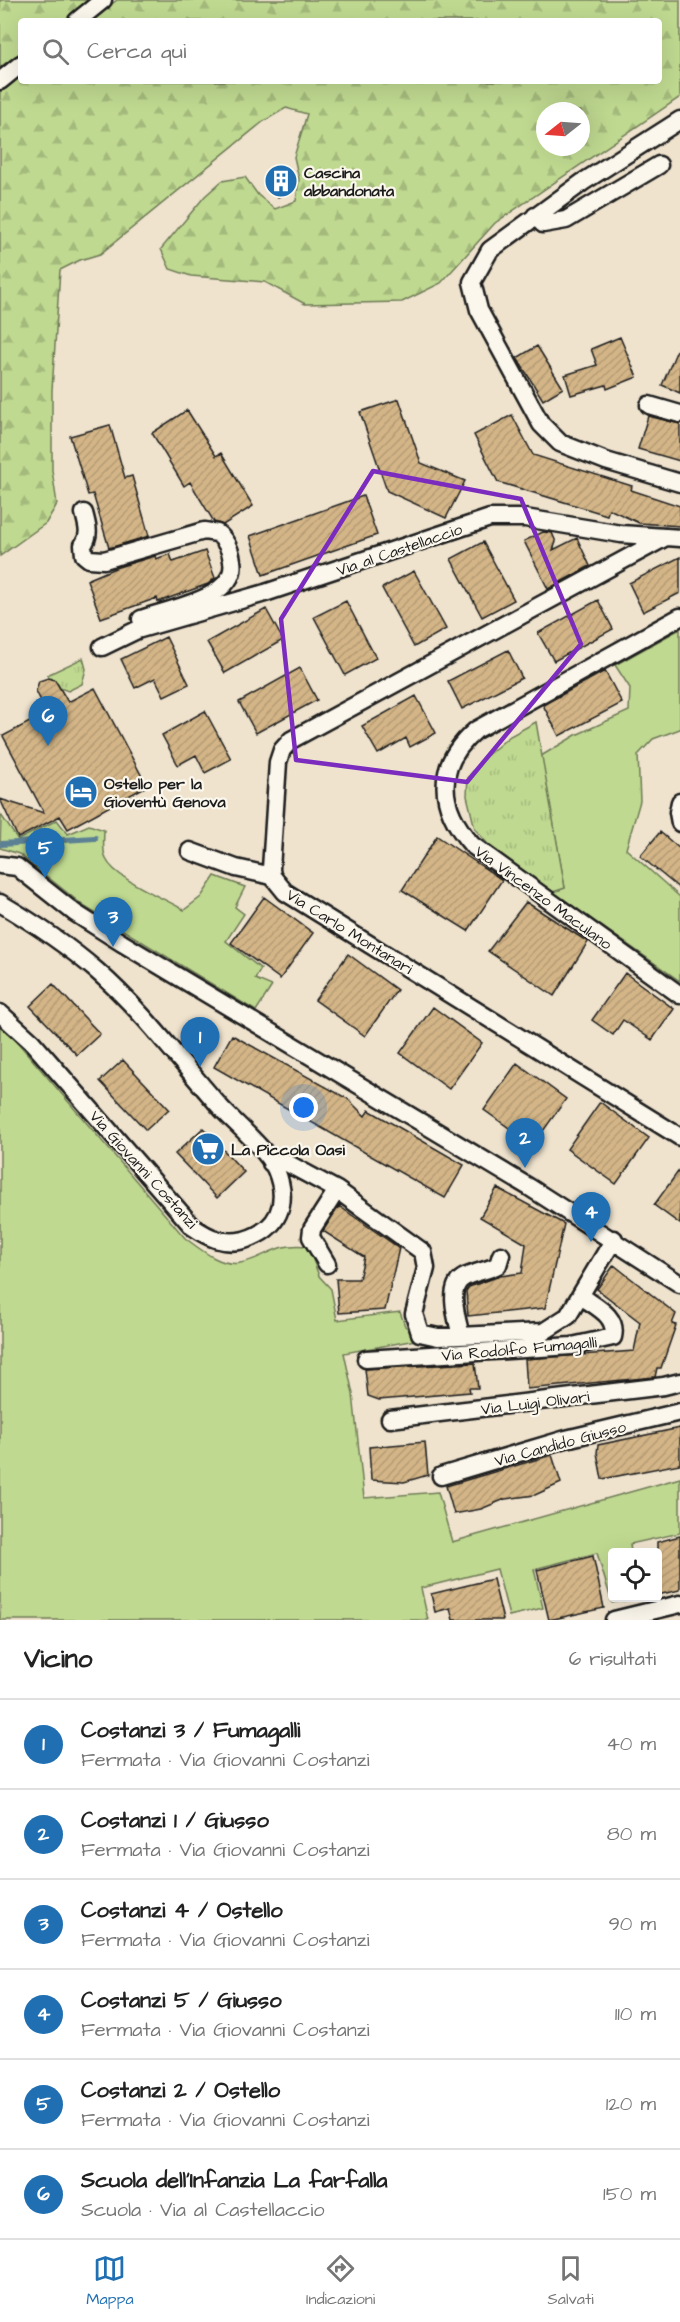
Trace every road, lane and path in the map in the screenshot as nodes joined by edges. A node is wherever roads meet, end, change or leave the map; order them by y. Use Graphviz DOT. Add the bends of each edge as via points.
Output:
graph roads {
  1 [pos="103,0"];
  2 [pos="80,18"];
  3 [pos="18,66"];
  4 [pos="0,81"];
  5 [pos="680,120"];
  6 [pos="659,165"];
  7 [pos="535,216"];
  8 [pos="649,405"];
  9 [pos="680,414"];
  10 [pos="680,483"];
  11 [pos="84,513"];
  12 [pos="673,538"];
  13 [pos="680,617"];
  14 [pos="138,630"];
  15 [pos="102,647"];
  16 [pos="680,802"];
  17 [pos="680,823"];
  18 [pos="190,851"];
  19 [pos="0,865"];
  20 [pos="272,876"];
  21 [pos="0,903"];
  22 [pos="680,995"];
  23 [pos="0,1013"];
  24 [pos="680,1137"];
  25 [pos="271,1162"];
  26 [pos="337,1190"];
  27 [pos="614,1239"];
  28 [pos="501,1255"];
  29 [pos="327,1264"];
  30 [pos="680,1284"];
  31 [pos="581,1296"];
  32 [pos="461,1336"];
  33 [pos="366,1359"];
  34 [pos="680,1382"];
  35 [pos="680,1412"];
  36 [pos="390,1419"];
  37 [pos="441,1476"];
  38 [pos="680,1604"];
  39 [pos="614,1620"];
  1 -- 2 [label="street"];
  3 -- 4 [label="street"];
  5 -- 7 [label="street"];
  6 -- 7 [label="street" via="566,220 543,224"];
  7 -- 10 [label="street" via="490,250 472,282 479,310 541,424 560,443"];
  8 -- 9 [label="street"];
  11 -- 14 [label="street, Via al Castellaccio" via="88,530 84,555 89,559 104,560 204,531 217,533 226,544 233,564 222,590 140,620"];
  12 -- 14 [label="street, Via al Castellaccio" via="525,518 490,518 265,593"];
  12 -- 20 [label="street, Via Carlo Montanari" via="291,740 278,762"];
  13 -- 22 [label="street, Via Vincenzo Maculano" via="476,730 458,748 446,784 451,818 472,845"];
  14 -- 15 [label="street, Via al Castellaccio"];
  16 -- 17 [label="street"];
  18 -- 20 [label="street"];
  19 -- 27 [label="street" via="17,867 75,913 122,943"];
  20 -- 24 [label="street, Via Carlo Montanari" via="285,892"];
  21 -- 25 [label="street, Via Giovanni Costanzi" via="31,921 97,971 153,1027"];
  23 -- 25 [label="street, Via Giovanni Costanzi" via="32,1042 174,1206 206,1236 220,1242 236,1242 262,1233 276,1221 282,1209 282,1193"];
  25 -- 26 [label="street, Via Rodolfo Fumagalli" via="285,1162"];
  26 -- 29 [label="street" via="312,1229 311,1237"];
  26 -- 32 [label="street, Via Rodolfo Fumagalli" via="423,1252 426,1268 414,1314 420,1333"];
  27 -- 30 [label="street"];
  27 -- 31 [label="street, Via Rodolfo Fumagalli"];
  28 -- 32 [label="street, Via Rodolfo Fumagalli" via="498,1265 461,1279 456,1287 454,1302"];
  31 -- 32 [label="street, Via Rodolfo Fumagalli" via="568,1316 543,1332"];
  31 -- 33 [label="street, Via Rodolfo Fumagalli" via="610,1317 615,1329 613,1337 572,1346"];
  34 -- 36 [label="street, Via Luigi Olivari"];
  35 -- 37 [label="street, Via Candido Giusso" via="566,1439"];
  38 -- 39 [label="street"];
}
